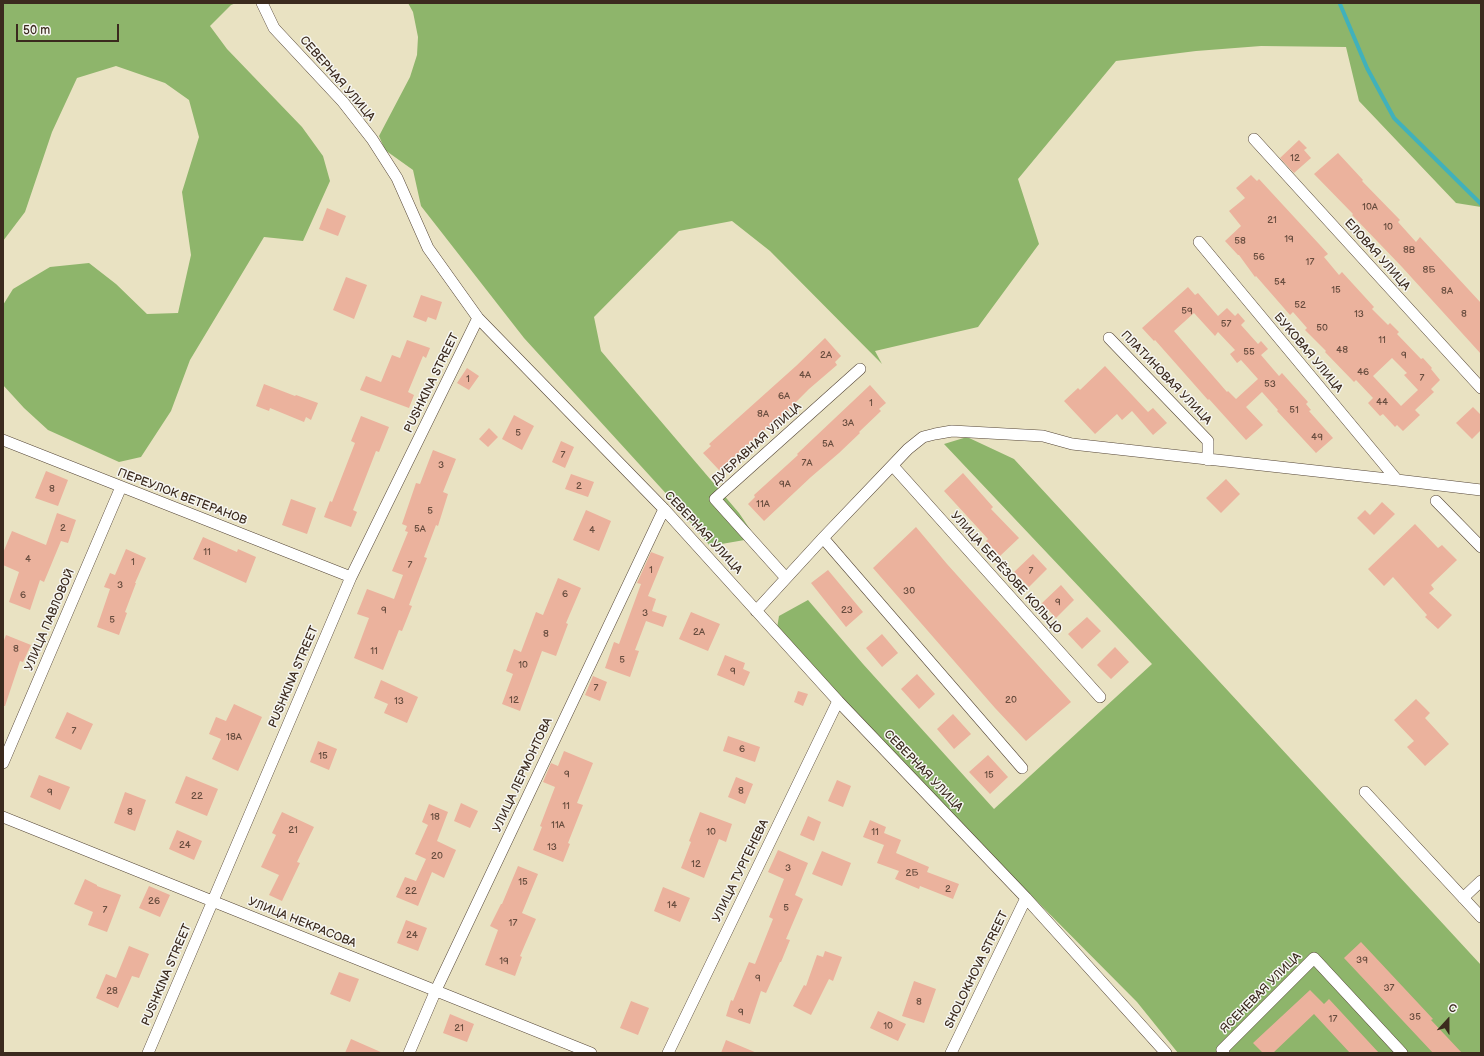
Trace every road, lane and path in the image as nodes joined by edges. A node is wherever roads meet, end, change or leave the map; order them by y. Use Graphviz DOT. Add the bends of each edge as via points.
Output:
graph roads {
  1 [pos="262,3"];
  2 [pos="1254,139"];
  3 [pos="1199,242"];
  4 [pos="478,318"];
  5 [pos="1109,338"];
  6 [pos="860,369"];
  7 [pos="1481,388"];
  8 [pos="3,440"];
  9 [pos="1208,460"];
  10 [pos="893,466"];
  11 [pos="1397,480"];
  12 [pos="121,487"];
  13 [pos="1481,490"];
  14 [pos="1436,501"];
  15 [pos="664,509"];
  16 [pos="823,538"];
  17 [pos="1481,547"];
  18 [pos="350,577"];
  19 [pos="786,578"];
  20 [pos="756,611"];
  21 [pos="1100,697"];
  22 [pos="838,701"];
  23 [pos="3,763"];
  24 [pos="1022,768"];
  25 [pos="1365,792"];
  26 [pos="3,817"];
  27 [pos="1481,881"];
  28 [pos="1026,898"];
  29 [pos="1464,898"];
  30 [pos="213,901"];
  31 [pos="1481,917"];
  32 [pos="436,990"];
  33 [pos="148,1053"];
  34 [pos="409,1053"];
  35 [pos="591,1053"];
  36 [pos="668,1053"];
  37 [pos="951,1053"];
  38 [pos="1166,1053"];
  39 [pos="1224,1053"];
  40 [pos="1402,1053"];
  1 -- 4 [label="street, СЕВЕРНАЯ УЛИЦА" via="274,28 343,102 372,140 397,178 428,248"];
  2 -- 7 [label="street, ЕЛОВАЯ УЛИЦА"];
  3 -- 11 [label="street, БУКОВАЯ УЛИЦА"];
  4 -- 15 [label="street, СЕВЕРНАЯ УЛИЦА"];
  4 -- 18 [label="street, PUSHKINA STREET"];
  5 -- 9 [label="street, ПЛАТИНОВАЯ УЛИЦА" via="1208,441"];
  6 -- 19 [label="street, ДУБРАВНАЯ УЛИЦА" via="715,499"];
  8 -- 12 [label="street, ПЕРЕУЛОК ВЕТЕРАНОВ"];
  9 -- 10 [label="street" via="1072,444 1043,436 952,431 923,437"];
  9 -- 11 [label="street"];
  10 -- 16 [label="street"];
  10 -- 21 [label="street, УЛИЦА БЕРЁЗОВЕ КОЛЬЦО"];
  11 -- 13 [label="street"];
  12 -- 18 [label="street, ПЕРЕУЛОК ВЕТЕРАНОВ"];
  12 -- 23 [label="street, УЛИЦА ПАВЛОВОЙ"];
  14 -- 17 [label="street"];
  15 -- 20 [label="street, СЕВЕРНАЯ УЛИЦА"];
  15 -- 32 [label="street, УЛИЦА ЛЕРМОНТОВА"];
  16 -- 19 [label="street"];
  16 -- 24 [label="street"];
  18 -- 30 [label="street, PUSHKINA STREET"];
  19 -- 20 [label="street"];
  20 -- 22 [label="street, СЕВЕРНАЯ УЛИЦА"];
  22 -- 28 [label="street, СЕВЕРНАЯ УЛИЦА"];
  22 -- 36 [label="street, УЛИЦА ТУРГЕНЕВА"];
  25 -- 29 [label="street"];
  26 -- 30 [label="street, УЛИЦА НЕКРАСОВА"];
  27 -- 29 [label="street"];
  28 -- 37 [label="street, SHOLOKHOVA STREET"];
  28 -- 38 [label="street, СЕВЕРНАЯ УЛИЦА"];
  29 -- 31 [label="street"];
  30 -- 32 [label="street, УЛИЦА НЕКРАСОВА"];
  30 -- 33 [label="street, PUSHKINA STREET"];
  32 -- 34 [label="street, УЛИЦА ЛЕРМОНТОВА"];
  32 -- 35 [label="street, УЛИЦА НЕКРАСОВА"];
  39 -- 40 [label="street, ЯСЕНЕВАЯ УЛИЦА" via="1222,1050 1314,958"];
}
